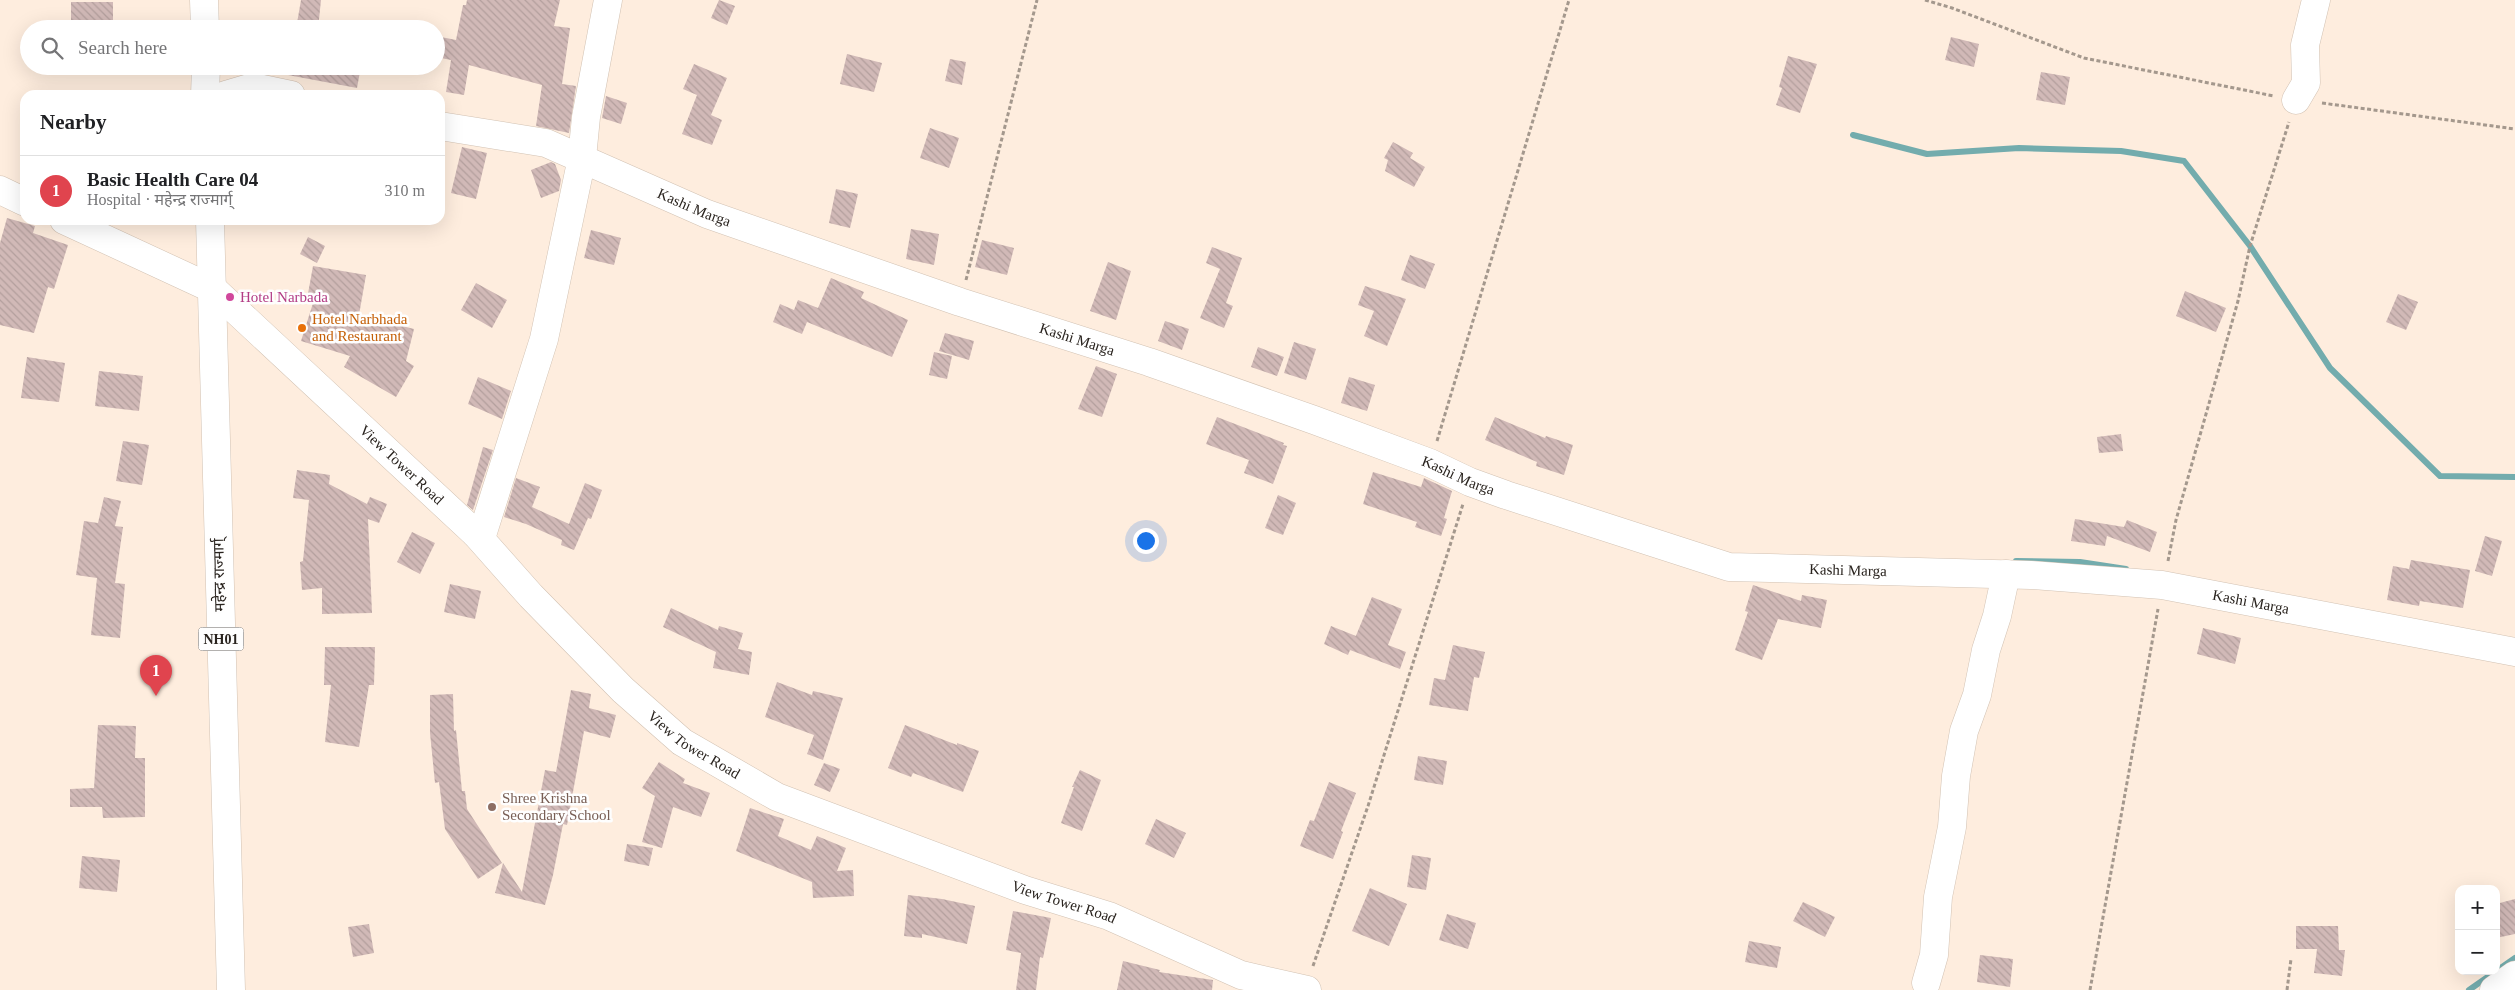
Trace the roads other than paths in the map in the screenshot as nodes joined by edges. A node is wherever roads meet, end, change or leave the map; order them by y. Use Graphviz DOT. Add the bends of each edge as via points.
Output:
graph roads {
  1 [pos="204,0"];
  2 [pos="608,0"];
  3 [pos="2316,0"];
  4 [pos="205,20"];
  5 [pos="206,75"];
  6 [pos="205,90"];
  7 [pos="243,90"];
  8 [pos="267,90"];
  9 [pos="2296,100"];
  10 [pos="445,127"];
  11 [pos="582,158"];
  12 [pos="0,190"];
  13 [pos="20,200"];
  14 [pos="75,225"];
  15 [pos="210,225"];
  16 [pos="213,289"];
  17 [pos="476,534"];
  18 [pos="2006,574"];
  19 [pos="2515,652"];
  20 [pos="2515,975"];
  21 [pos="1926,982"];
  22 [pos="231,990"];
  23 [pos="1306,990"];
  24 [pos="2494,990"];
  1 -- 4 [label="main road"];
  2 -- 11 [label="main road" via="586,117"];
  3 -- 9 [label="main road" via="2305,45 2306,83"];
  5 -- 6 [label="main road"];
  7 -- 8 [label="main road" via="253,87"];
  10 -- 11 [label="main road, Kashi Marga" via="546,143"];
  11 -- 17 [label="main road" via="544,339 483,532"];
  11 -- 18 [label="main road, Kashi Marga" via="707,214 960,302 1150,362 1430,463 1470,482 1729,566"];
  12 -- 13 [label="main road"];
  14 -- 16 [label="main road, View Tower Road"];
  15 -- 16 [label="main road, महेन्द्र राज्मार्ग् / NH01"];
  16 -- 17 [label="main road, View Tower Road"];
  16 -- 22 [label="main road, महेन्द्र राज्मार्ग् / NH01"];
  17 -- 23 [label="main road, View Tower Road" via="531,596 638,703 682,742 777,797 1025,890 1109,916 1241,975"];
  18 -- 19 [label="main road, Kashi Marga" via="2162,585"];
  18 -- 21 [label="main road" via="1977,695 1964,731 1952,827 1938,897 1934,955"];
  20 -- 24 [label="main road"];
}
